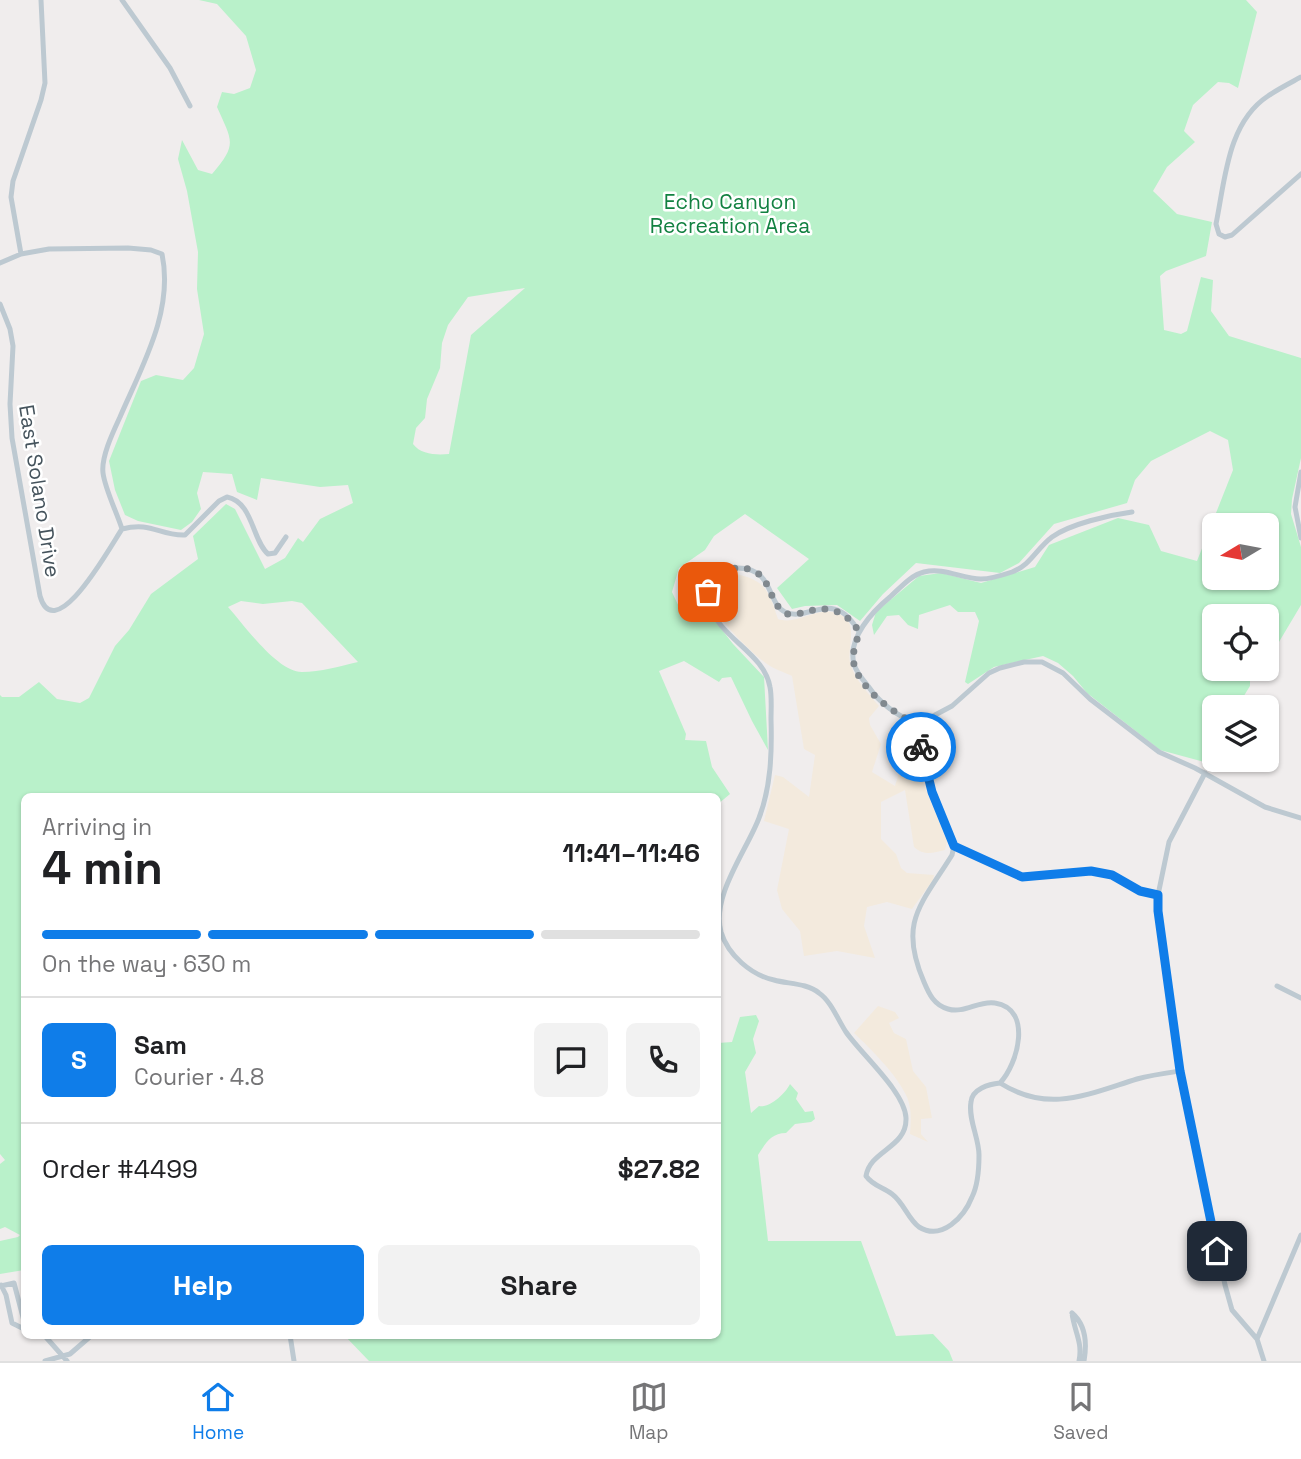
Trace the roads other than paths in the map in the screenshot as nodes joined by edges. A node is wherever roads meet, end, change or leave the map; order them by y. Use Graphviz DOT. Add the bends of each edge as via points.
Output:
graph roads {
  1 [pos="41,0"];
  2 [pos="122,0"];
  3 [pos="1301,77"];
  4 [pos="190,106"];
  5 [pos="1301,174"];
  6 [pos="21,254"];
  7 [pos="0,263"];
  8 [pos="0,304"];
  9 [pos="1301,472"];
  10 [pos="1132,512"];
  11 [pos="122,529"];
  12 [pos="286,537"];
  13 [pos="1301,538"];
  14 [pos="859,632"];
  15 [pos="918,724"];
  16 [pos="1205,773"];
  17 [pos="1301,818"];
  18 [pos="954,846"];
  19 [pos="1158,895"];
  20 [pos="721,910"];
  21 [pos="721,931"];
  22 [pos="1277,986"];
  23 [pos="1301,998"];
  24 [pos="1180,1071"];
  25 [pos="1000,1083"];
  26 [pos="1301,1235"];
  27 [pos="1,1286"];
  28 [pos="21,1310"];
  29 [pos="21,1328"];
  30 [pos="48,1339"];
  31 [pos="87,1339"];
  32 [pos="290,1339"];
  33 [pos="1257,1339"];
  34 [pos="65,1359"];
  35 [pos="45,1361"];
  36 [pos="294,1361"];
  37 [pos="1082,1361"];
  38 [pos="1264,1361"];
  1 -- 6 [label="street" via="44,83 11,197"];
  2 -- 4 [label="street" via="170,68"];
  3 -- 5 [label="street" via="1267,96 1240,127 1216,224 1219,234 1233,235"];
  6 -- 7 [label="street"];
  6 -- 11 [label="street" via="128,248 162,254 166,274 162,308 109,441 103,473"];
  8 -- 11 [label="street, East Solano Drive" via="13,346 12,438 40,596 46,608 60,610 75,599"];
  9 -- 13 [label="street" via="1294,507"];
  10 -- 14 [label="street" via="1053,536 1028,564 1003,575 980,579 945,571 922,572 882,603"];
  11 -- 12 [label="street" via="144,525 185,535 227,497 239,502 268,554"];
  14 -- 15 [label="street" via="853,657 864,681 886,707"];
  14 -- 20 [label="street" via="837,610 788,614 753,571 729,570 710,584 713,616 761,666 770,688 772,759 764,800"];
  15 -- 16 [label="street" via="951,706 989,673 1024,662 1042,662 1063,673 1144,743"];
  15 -- 18 [label="street" via="925,769"];
  16 -- 17 [label="street" via="1265,807"];
  16 -- 19 [label="street" via="1168,842"];
  18 -- 19 [label="street" via="1022,877 1091,871"];
  18 -- 25 [label="street" via="915,916 916,962 930,996 947,1009 993,1002 1011,1012 1020,1027 1020,1039"];
  19 -- 24 [label="street"];
  21 -- 25 [label="street" via="739,960 759,975 822,995 887,1081 905,1110 906,1121 901,1137 875,1158 866,1176 900,1201 916,1225 927,1231 952,1224 972,1198 979,1153 970,1103 973,1094"];
  22 -- 23 [label="street"];
  24 -- 25 [label="street" via="1076,1099 1042,1098"];
  24 -- 33 [label="street" via="1227,1295 1232,1310"];
  26 -- 33 [label="street"];
  27 -- 28 [label="street" via="14,1283"];
  27 -- 29 [label="street" via="12,1323"];
  30 -- 34 [label="street"];
  31 -- 34 [label="street"];
  32 -- 36 [label="street"];
  33 -- 38 [label="street"];
  34 -- 35 [label="street"];
  37 -- 37 [label="street" via="1086,1339 1080,1320 1072,1313"];
}
